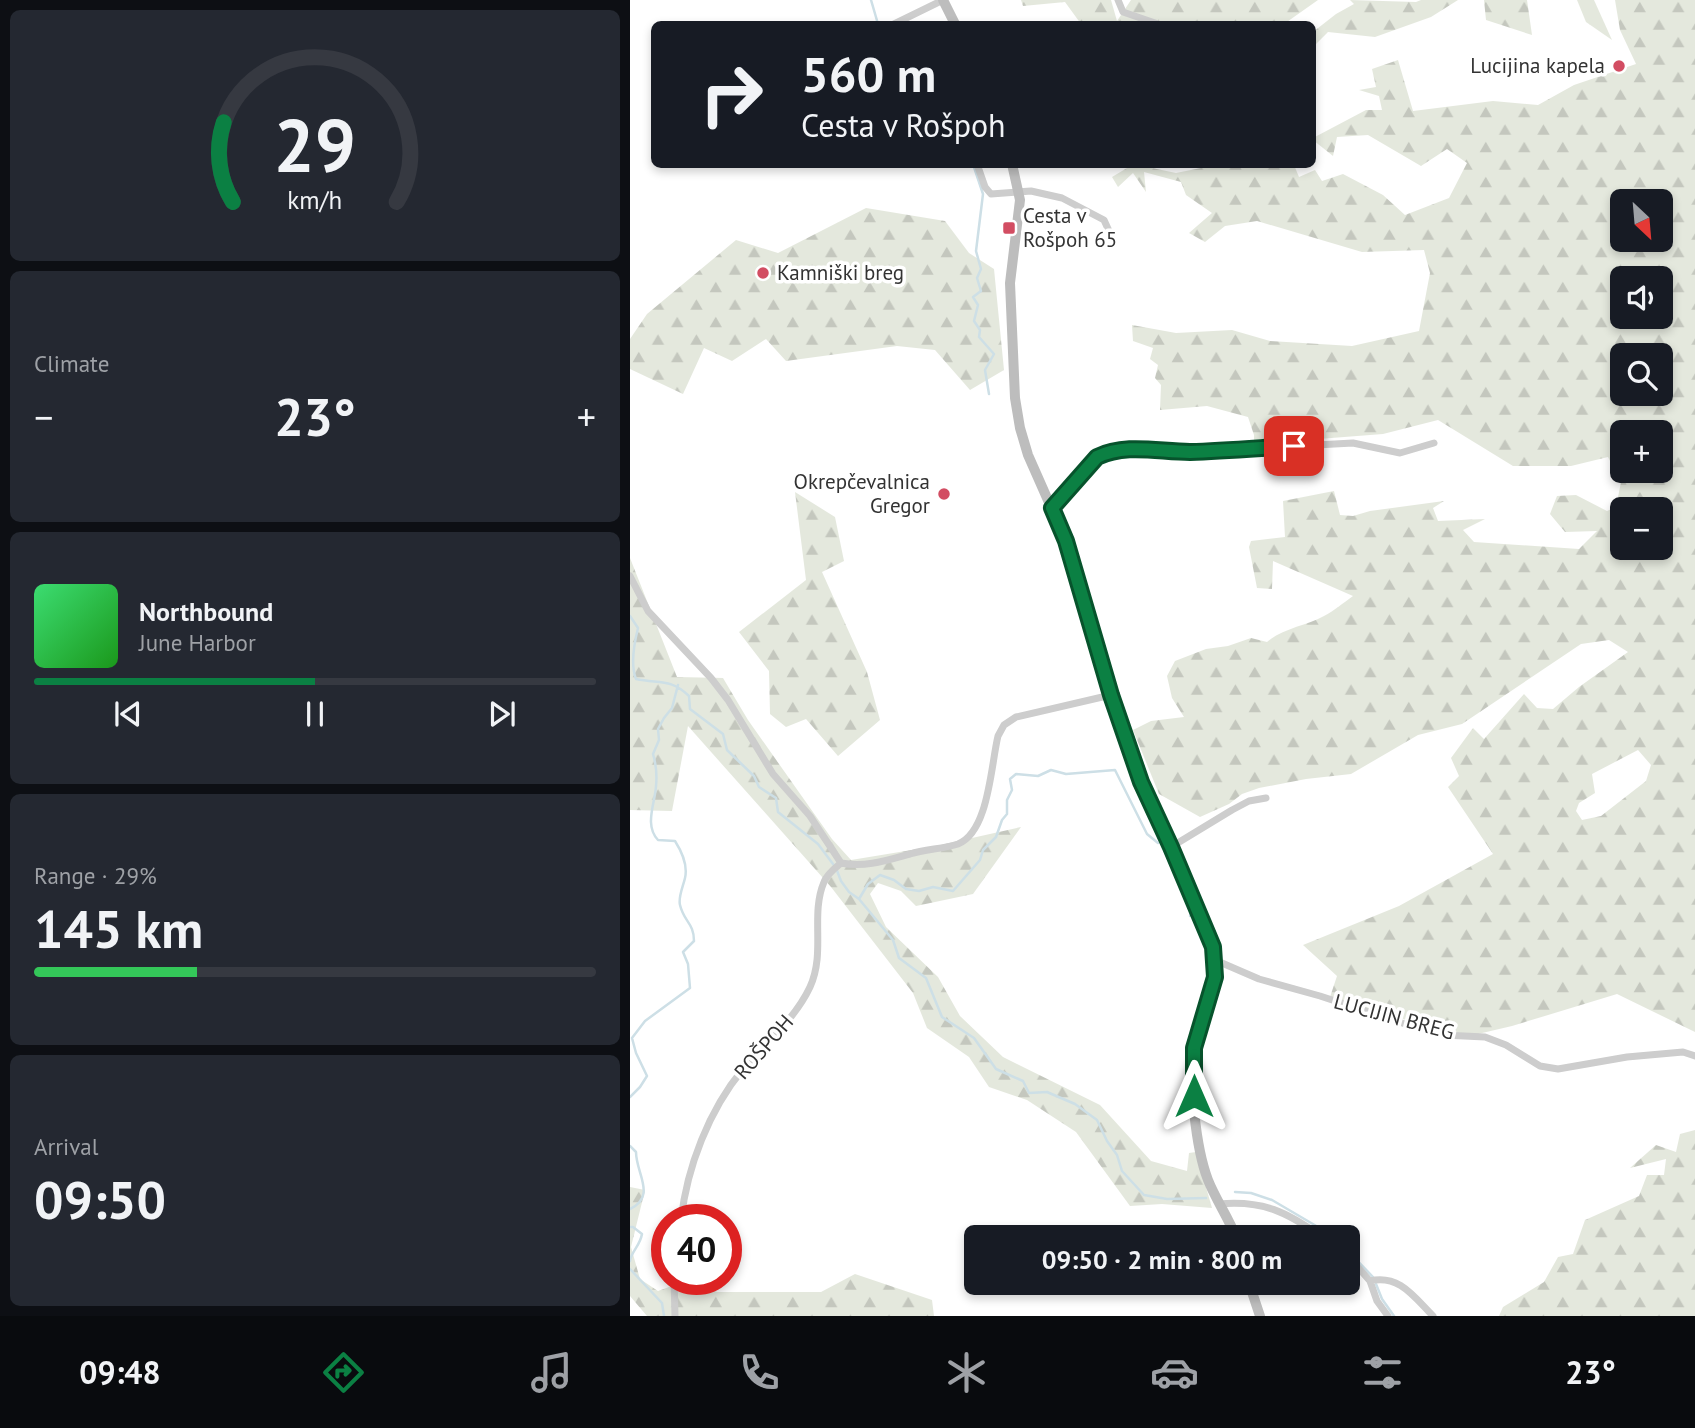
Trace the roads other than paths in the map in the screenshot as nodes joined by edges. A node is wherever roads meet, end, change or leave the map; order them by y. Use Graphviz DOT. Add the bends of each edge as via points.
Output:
graph roads {
  1 [pos="943,0"];
  2 [pos="1118,0"];
  3 [pos="900,21"];
  4 [pos="954,21"];
  5 [pos="1149,21"];
  6 [pos="978,168"];
  7 [pos="1013,168"];
  8 [pos="1018,192"];
  9 [pos="1109,232"];
  10 [pos="1434,443"];
  11 [pos="1052,508"];
  12 [pos="630,576"];
  13 [pos="1111,695"];
  14 [pos="1266,798"];
  15 [pos="1171,847"];
  16 [pos="837,867"];
  17 [pos="1215,960"];
  18 [pos="1695,1056"];
  19 [pos="685,1204"];
  20 [pos="1219,1204"];
  21 [pos="1230,1225"];
  22 [pos="1304,1225"];
  23 [pos="1360,1270"];
  24 [pos="1370,1281"];
  25 [pos="674,1295"];
  26 [pos="1253,1295"];
  27 [pos="675,1316"];
  28 [pos="1260,1316"];
  29 [pos="1388,1316"];
  30 [pos="1433,1316"];
  1 -- 3 [label="street"];
  1 -- 4 [label="street"];
  2 -- 5 [label="street" via="1123,12"];
  6 -- 8 [label="street" via="992,194"];
  7 -- 8 [label="street"];
  8 -- 9 [label="street" via="1044,192 1062,198 1104,220"];
  8 -- 11 [label="street" via="1010,283 1015,398 1028,455"];
  10 -- 11 [label="street" via="1401,453 1353,443 1105,453"];
  11 -- 13 [label="street" via="1082,589"];
  12 -- 16 [label="street" via="648,611 728,700 773,774 810,816"];
  13 -- 15 [label="street" via="1141,782"];
  13 -- 16 [label="street" via="1016,717 1004,725 982,814 974,832 961,843 872,864"];
  14 -- 15 [label="street" via="1249,801"];
  15 -- 17 [label="street" via="1210,937"];
  16 -- 19 [label="street, ROŠPOH" via="824,880 820,895 817,965 810,988 792,1016 741,1072 710,1123 697,1152"];
  17 -- 18 [label="street, LUCIJIN BREG" via="1259,979 1443,1035 1485,1037 1540,1066 1558,1069 1683,1052"];
  17 -- 20 [label="street" via="1215,977 1194,1048 1194,1096 1200,1156"];
  20 -- 21 [label="street"];
  20 -- 22 [label="street" via="1267,1206"];
  23 -- 24 [label="street"];
  24 -- 29 [label="street"];
  24 -- 30 [label="street" via="1395,1282"];
  25 -- 27 [label="street"];
  26 -- 28 [label="street"];
}
